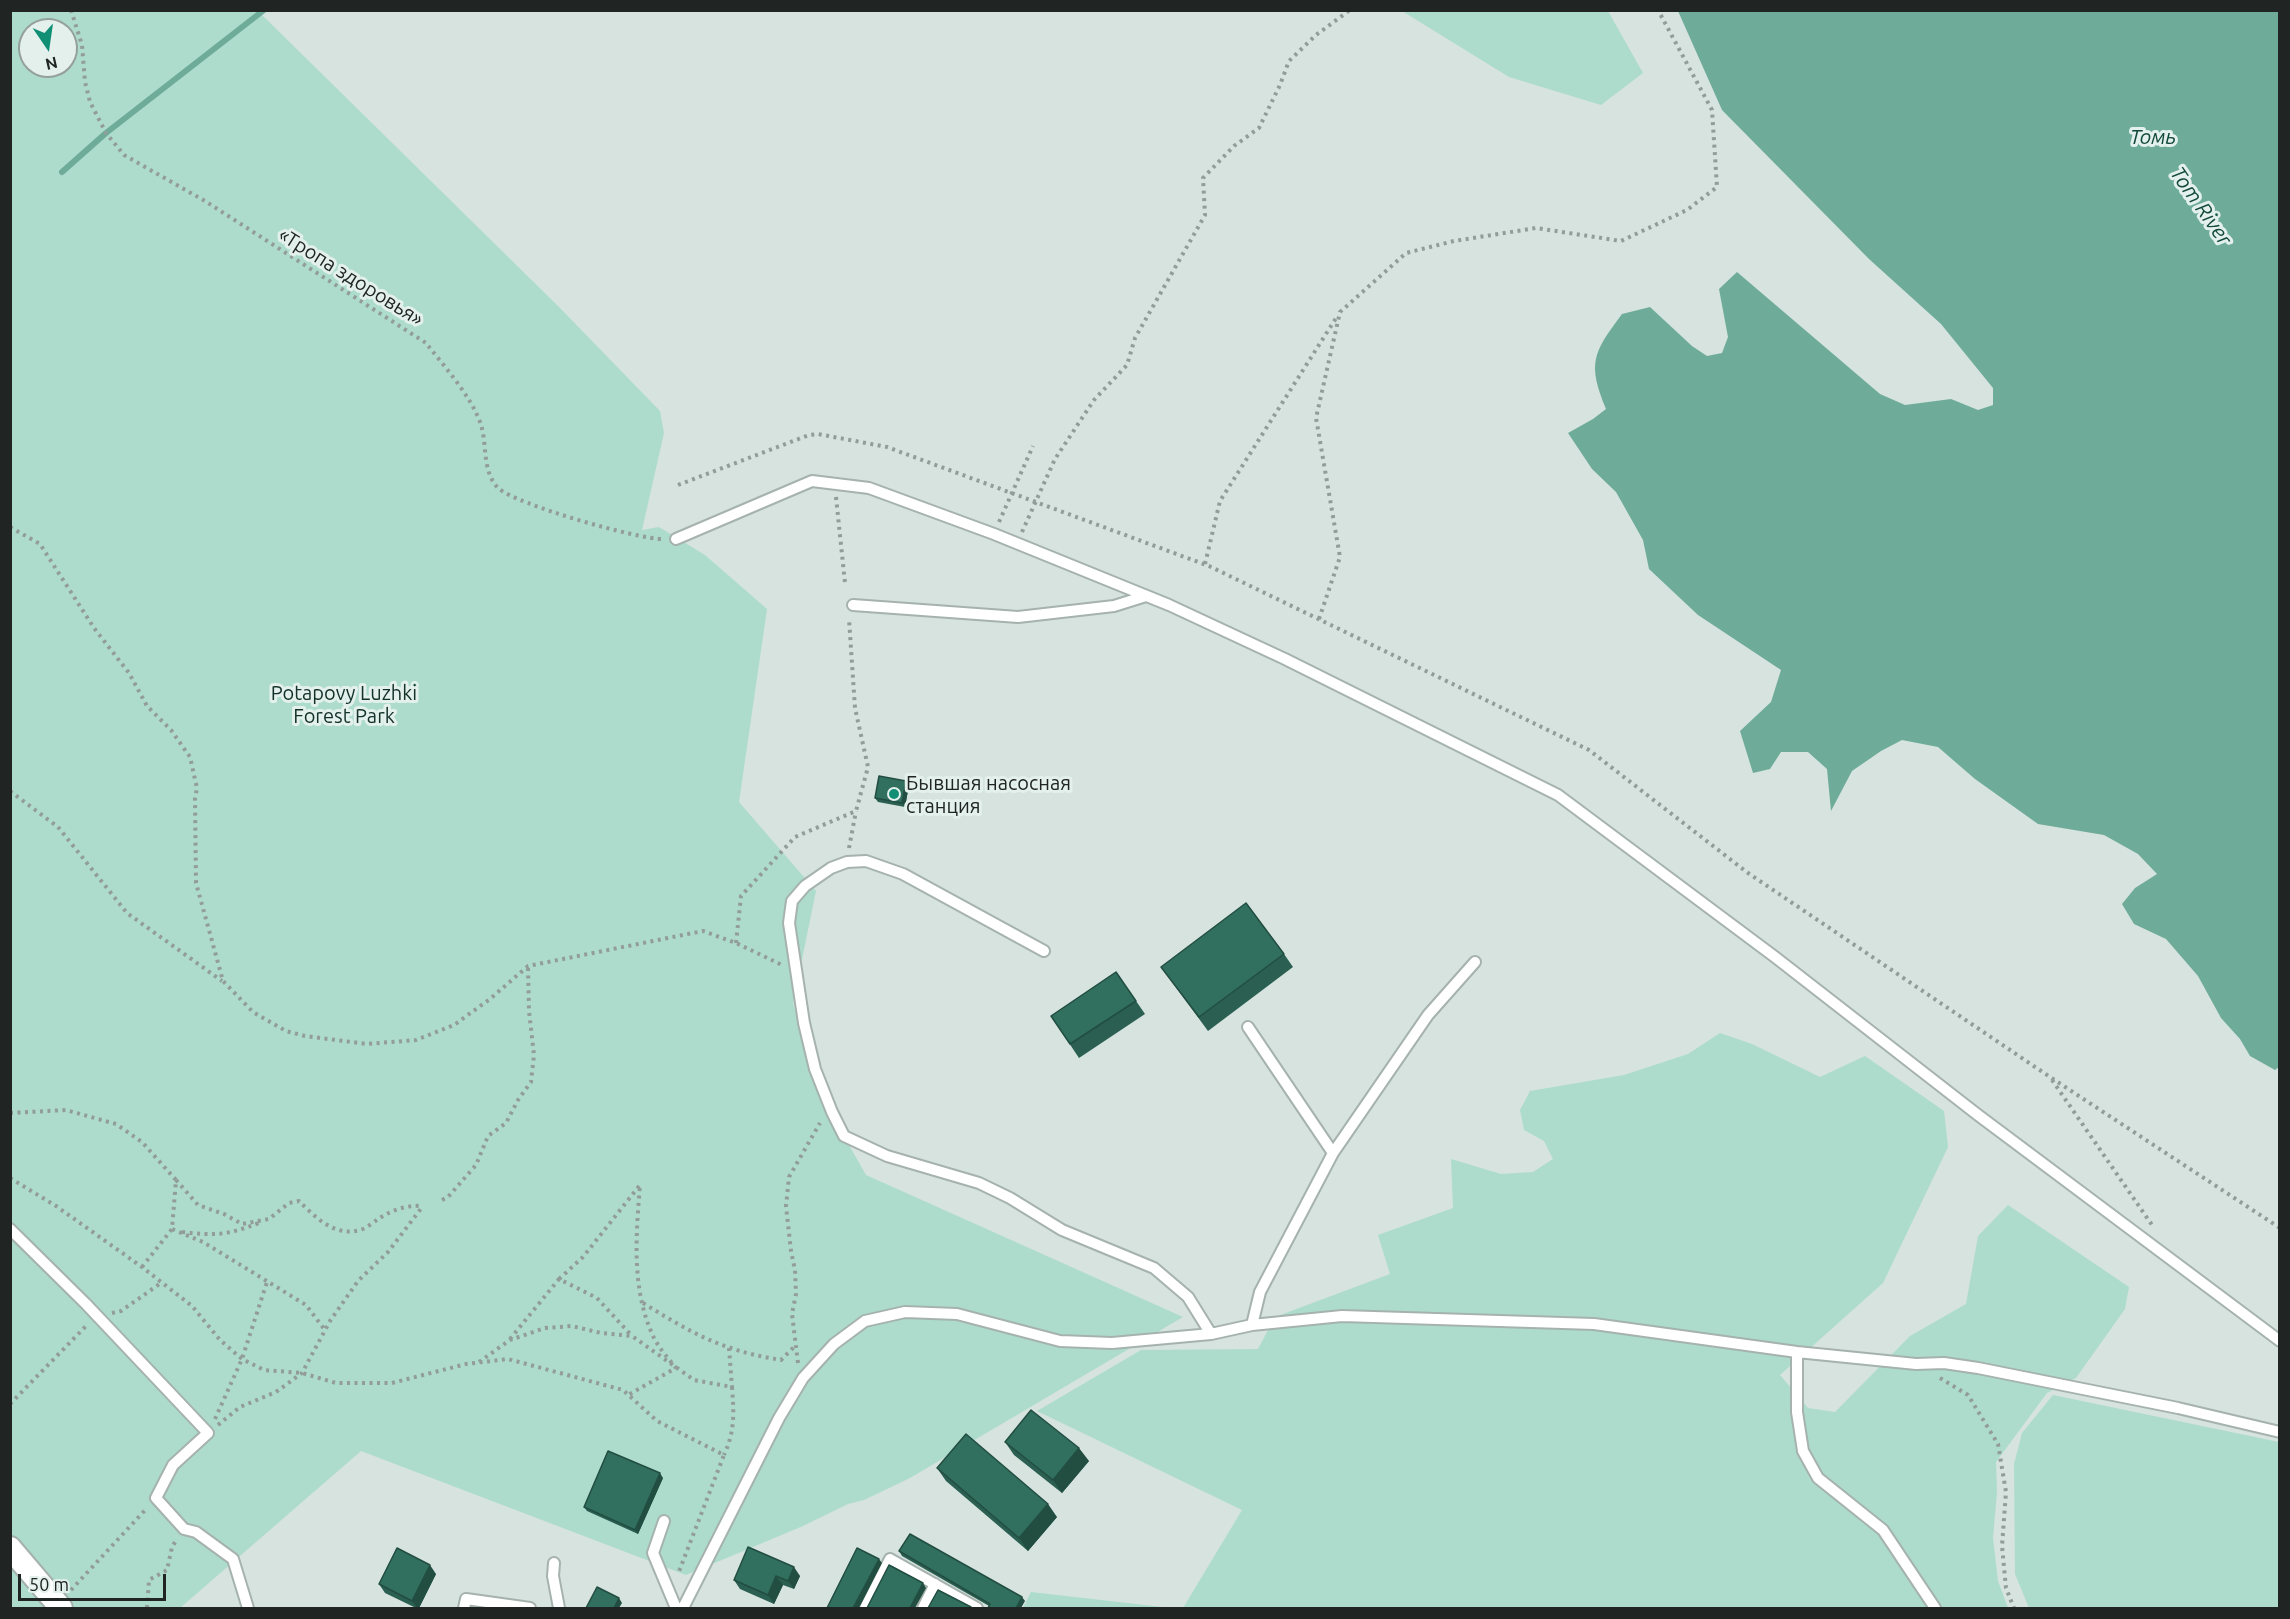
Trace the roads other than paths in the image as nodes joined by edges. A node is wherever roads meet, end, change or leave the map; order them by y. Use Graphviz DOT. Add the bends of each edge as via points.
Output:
graph roads {
  1 [pos="676,538"];
  2 [pos="1146,596"];
  3 [pos="850,608"];
  4 [pos="1044,951"];
  5 [pos="1475,962"];
  6 [pos="1248,1028"];
  7 [pos="1333,1153"];
  8 [pos="10,1229"];
  9 [pos="1252,1325"];
  10 [pos="1211,1334"];
  11 [pos="2280,1341"];
  12 [pos="1797,1352"];
  13 [pos="2280,1432"];
  14 [pos="664,1521"];
  15 [pos="10,1548"];
  16 [pos="554,1563"];
  17 [pos="935,1584"];
  18 [pos="59,1606"];
  19 [pos="248,1608"];
  20 [pos="464,1608"];
  21 [pos="530,1608"];
  22 [pos="559,1608"];
  23 [pos="676,1608"];
  24 [pos="683,1608"];
  25 [pos="865,1608"];
  26 [pos="922,1608"];
  27 [pos="977,1608"];
  28 [pos="1935,1608"];
  1 -- 2 [label="lane" via="812,481 869,488"];
  2 -- 3 [label="lane" via="1114,606 1018,617"];
  2 -- 11 [label="lane" via="1285,659 1558,795"];
  4 -- 10 [label="lane" via="903,874 866,861 831,868 805,886 792,901 789,923 814,1070 832,1112 844,1136 887,1156 979,1183 1062,1230 1154,1268 1188,1297"];
  5 -- 7 [label="lane" via="1428,1014"];
  6 -- 7 [label="lane"];
  7 -- 9 [label="lane" via="1260,1292"];
  8 -- 19 [label="lane" via="208,1433 173,1465 156,1498 184,1529 196,1532 233,1559"];
  9 -- 10 [label="lane"];
  9 -- 12 [label="lane" via="1342,1316 1594,1324"];
  10 -- 24 [label="lane" via="1112,1343 1060,1341 957,1314 905,1312 865,1321 834,1344 803,1378"];
  12 -- 13 [label="lane" via="1978,1368"];
  12 -- 28 [label="lane" via="1797,1412 1803,1451 1818,1478 1883,1530"];
  14 -- 23 [label="lane" via="653,1552"];
  15 -- 18 [label="street"];
  16 -- 22 [label="lane"];
  17 -- 25 [label="lane" via="891,1559"];
  17 -- 26 [label="lane"];
  17 -- 27 [label="lane"];
  20 -- 21 [label="lane" via="466,1599"];
}
